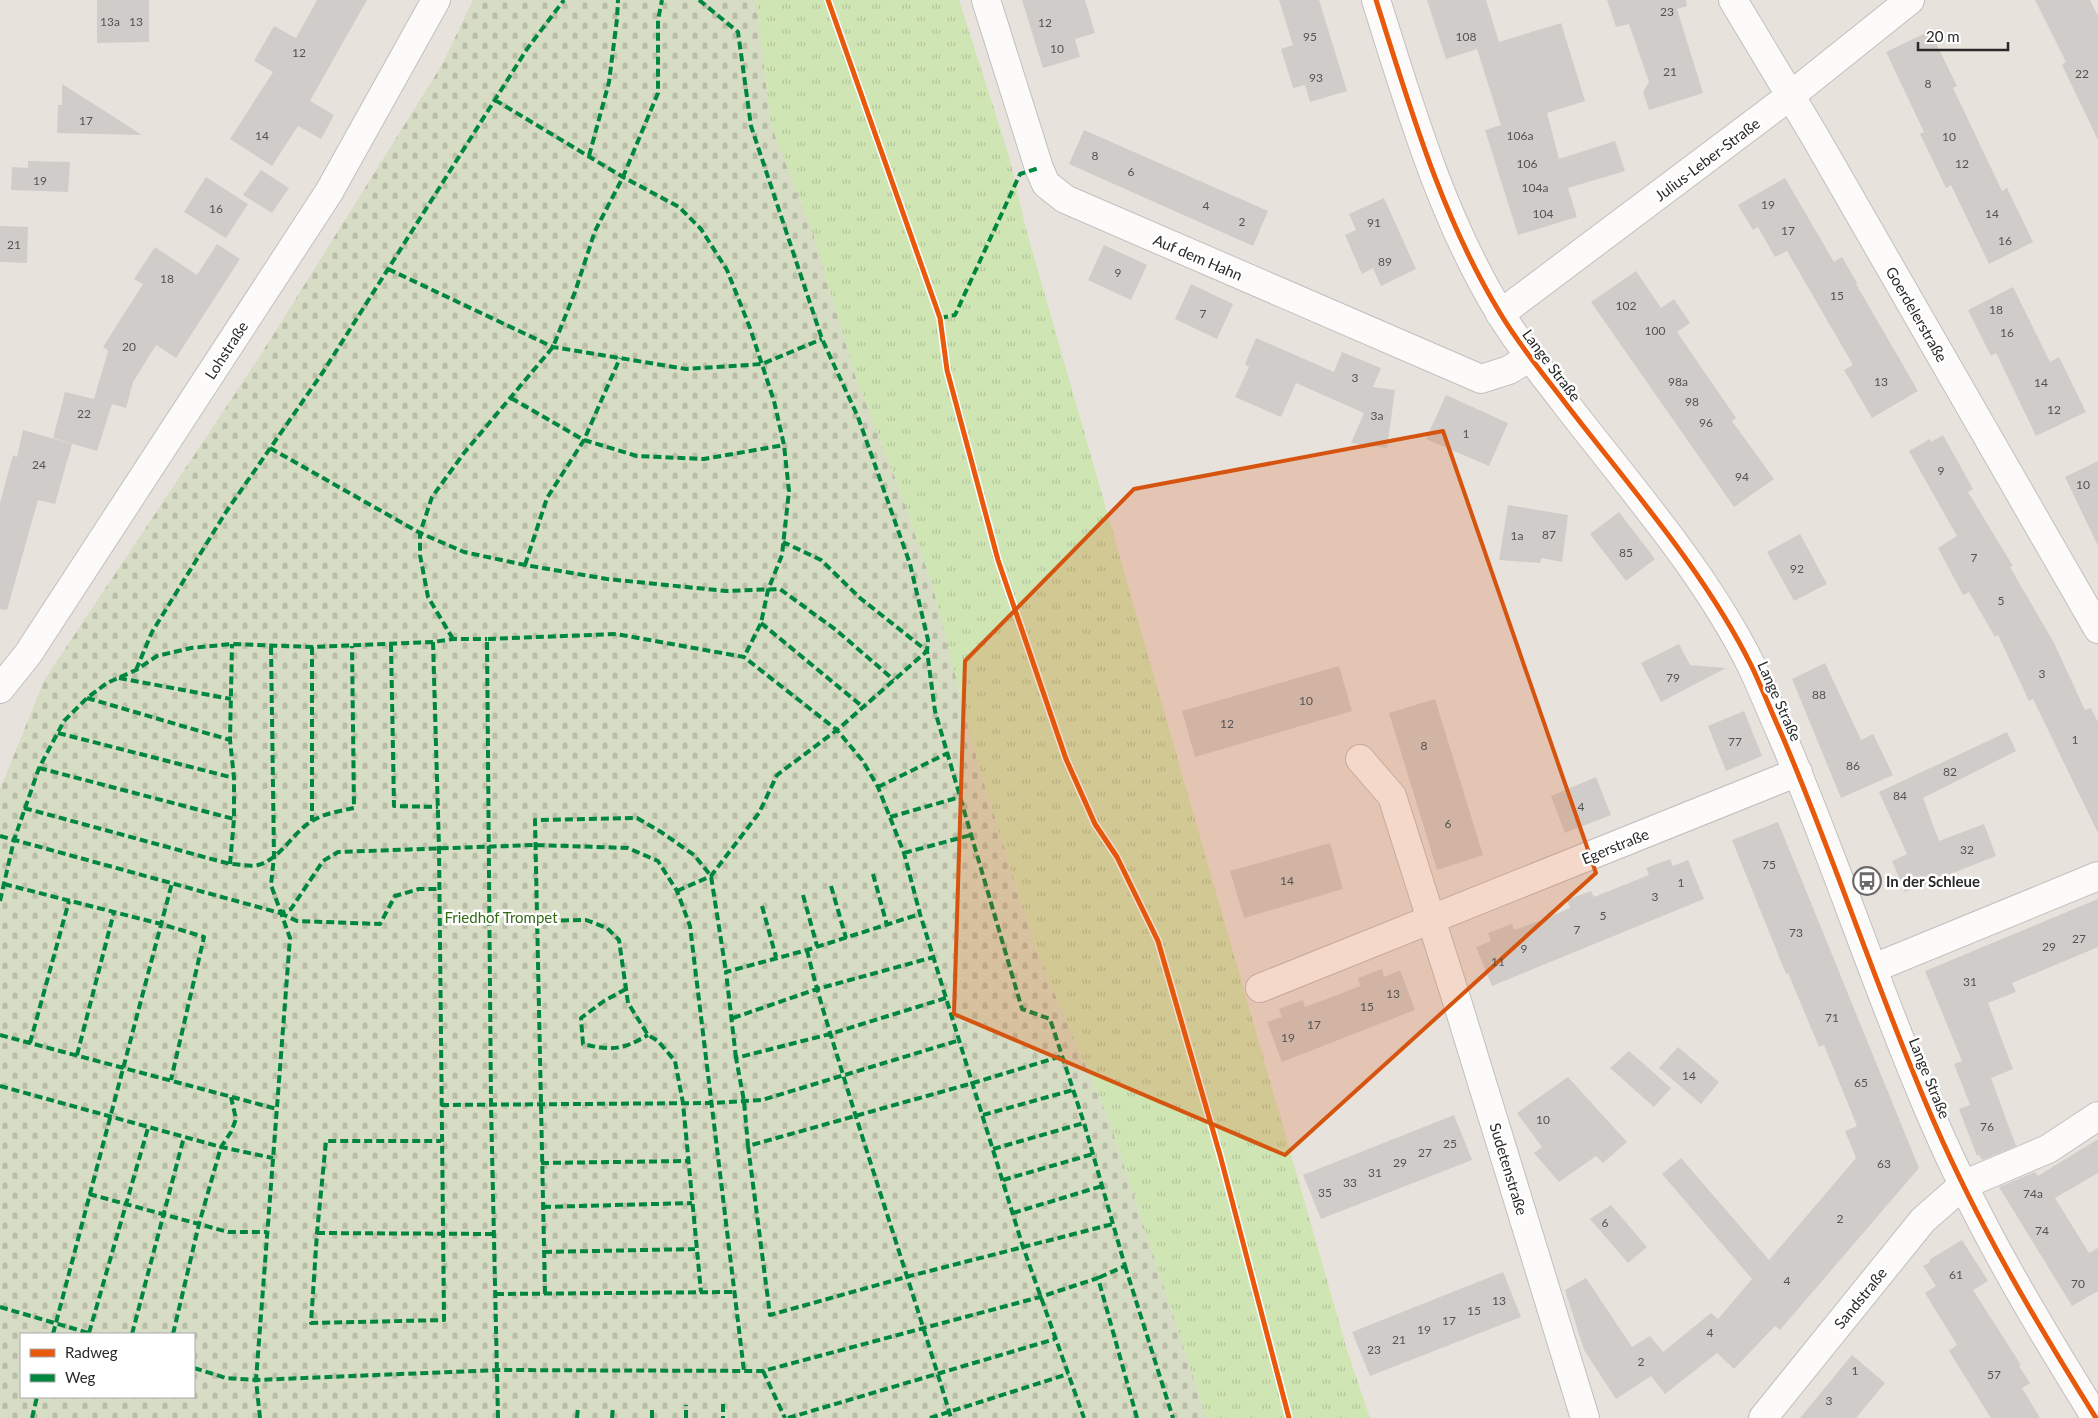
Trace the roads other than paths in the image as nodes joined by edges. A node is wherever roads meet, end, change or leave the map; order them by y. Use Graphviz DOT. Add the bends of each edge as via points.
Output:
graph roads {
  1 [pos="436,0"];
  2 [pos="986,0"];
  3 [pos="1376,0"];
  4 [pos="1733,0"];
  5 [pos="1910,0"];
  6 [pos="1790,96"];
  7 [pos="1500,314"];
  8 [pos="1530,357"];
  9 [pos="2098,629"];
  10 [pos="0,689"];
  11 [pos="1360,759"];
  12 [pos="1798,772"];
  13 [pos="2098,876"];
  14 [pos="1432,920"];
  15 [pos="1874,968"];
  16 [pos="1260,988"];
  17 [pos="2098,1116"];
  18 [pos="1963,1185"];
  19 [pos="1585,1418"];
  20 [pos="1763,1418"];
  21 [pos="2096,1418"];
  1 -- 10 [label="street, Lohstraße" via="329,192 28,654"];
  2 -- 8 [label="street, Auf dem Hahn" via="1039,168 1046,184 1065,199 1481,379 1509,370"];
  3 -- 7 [label="street, Lange Straße" via="1418,135 1459,237"];
  4 -- 6 [label="street, Goerdelerstraße"];
  5 -- 6 [label="street, Julius-Leber-Straße"];
  6 -- 7 [label="street, Julius-Leber-Straße"];
  6 -- 9 [label="street, Goerdelerstraße"];
  7 -- 8 [label="street, Lange Straße"];
  8 -- 12 [label="street, Lange Straße" via="1714,601 1751,665"];
  11 -- 14 [label="street" via="1392,796"];
  12 -- 14 [label="street, Egerstraße"];
  12 -- 15 [label="street, Lange Straße"];
  13 -- 15 [label="street"];
  14 -- 16 [label="street, Egerstraße"];
  14 -- 19 [label="street, Sudetenstraße"];
  15 -- 18 [label="street, Lange Straße" via="1933,1120"];
  17 -- 18 [label="street, Sandstraße" via="2048,1149"];
  18 -- 20 [label="street, Sandstraße" via="1923,1220"];
  18 -- 21 [label="street, Lange Straße" via="2006,1269"];
}
